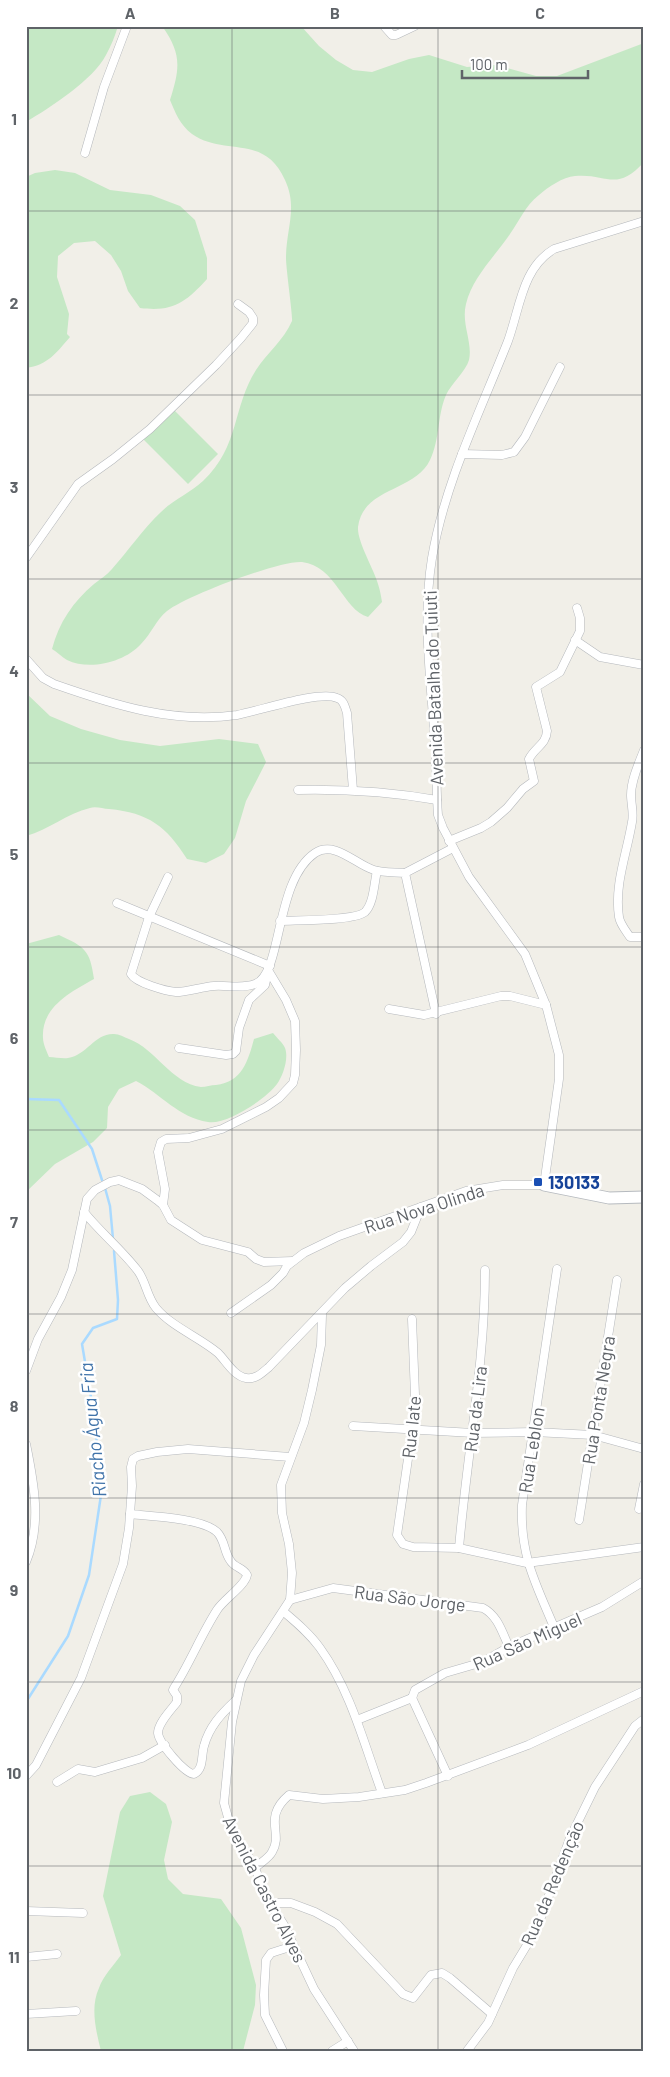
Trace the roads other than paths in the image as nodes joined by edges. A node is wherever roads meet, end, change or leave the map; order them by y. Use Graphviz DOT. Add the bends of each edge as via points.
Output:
graph roads {
  1 [pos="127,26"];
  2 [pos="384,26"];
  3 [pos="415,26"];
  4 [pos="85,153"];
  5 [pos="644,221"];
  6 [pos="238,304"];
  7 [pos="560,367"];
  8 [pos="462,454"];
  9 [pos="26,558"];
  10 [pos="577,608"];
  11 [pos="575,640"];
  12 [pos="26,659"];
  13 [pos="644,665"];
  14 [pos="644,750"];
  15 [pos="298,790"];
  16 [pos="353,790"];
  17 [pos="437,800"];
  18 [pos="451,844"];
  19 [pos="377,871"];
  20 [pos="405,873"];
  21 [pos="168,877"];
  22 [pos="117,903"];
  23 [pos="150,917"];
  24 [pos="280,920"];
  25 [pos="644,937"];
  26 [pos="268,969"];
  27 [pos="546,1005"];
  28 [pos="389,1009"];
  29 [pos="436,1014"];
  30 [pos="179,1048"];
  31 [pos="544,1185"];
  32 [pos="644,1197"];
  33 [pos="163,1205"];
  34 [pos="421,1207"];
  35 [pos="84,1212"];
  36 [pos="294,1261"];
  37 [pos="557,1269"];
  38 [pos="485,1270"];
  39 [pos="617,1280"];
  40 [pos="231,1313"];
  41 [pos="322,1315"];
  42 [pos="412,1320"];
  43 [pos="26,1371"];
  44 [pos="353,1426"];
  45 [pos="412,1431"];
  46 [pos="534,1432"];
  47 [pos="473,1433"];
  48 [pos="593,1435"];
  49 [pos="26,1444"];
  50 [pos="644,1449"];
  51 [pos="290,1457"];
  52 [pos="28,1458"];
  53 [pos="644,1484"];
  54 [pos="639,1509"];
  55 [pos="130,1514"];
  56 [pos="580,1520"];
  57 [pos="30,1533"];
  58 [pos="459,1548"];
  59 [pos="644,1548"];
  60 [pos="26,1562"];
  61 [pos="527,1563"];
  62 [pos="644,1581"];
  63 [pos="290,1600"];
  64 [pos="284,1612"];
  65 [pos="554,1627"];
  66 [pos="509,1647"];
  67 [pos="644,1691"];
  68 [pos="412,1698"];
  69 [pos="235,1701"];
  70 [pos="357,1720"];
  71 [pos="644,1720"];
  72 [pos="165,1746"];
  73 [pos="26,1776"];
  74 [pos="448,1776"];
  75 [pos="58,1782"];
  76 [pos="382,1793"];
  77 [pos="255,1868"];
  78 [pos="270,1903"];
  79 [pos="26,1911"];
  80 [pos="83,1912"];
  81 [pos="293,1946"];
  82 [pos="57,1954"];
  83 [pos="26,1957"];
  84 [pos="76,2011"];
  85 [pos="26,2014"];
  86 [pos="492,2014"];
  87 [pos="348,2041"];
  88 [pos="283,2051"];
  89 [pos="332,2051"];
  90 [pos="354,2051"];
  91 [pos="467,2051"];
  1 -- 4 [label="street" via="104,87"];
  2 -- 3 [label="street" via="396,35"];
  5 -- 8 [label="street, Avenida Batalha do Tuiuti" via="554,249 531,270 509,338"];
  6 -- 9 [label="street" via="253,318 253,323 241,338 150,429 78,484"];
  7 -- 8 [label="street" via="525,437 514,452 502,455"];
  8 -- 17 [label="street, Avenida Batalha do Tuiuti" via="436,542 430,579 429,659"];
  10 -- 11 [label="street" via="581,625"];
  11 -- 13 [label="street" via="600,657"];
  11 -- 18 [label="street" via="558,675 536,687 547,738 529,758 534,781 491,822"];
  12 -- 16 [label="street" via="43,678 54,684 127,708 158,714 235,715 310,698 336,697 344,704 347,713"];
  14 -- 25 [label="street" via="632,790 632,822 618,899 622,926 630,937"];
  15 -- 16 [label="street"];
  16 -- 17 [label="street"];
  17 -- 18 [label="street, Avenida Batalha do Tuiuti" via="438,815"];
  18 -- 20 [label="street"];
  18 -- 27 [label="street, Avenida Batalha do Tuiuti" via="469,877 525,954"];
  19 -- 20 [label="street"];
  19 -- 24 [label="street" via="369,905 362,914 343,918"];
  19 -- 24 [label="street" via="336,851 316,853 307,860 293,881"];
  20 -- 29 [label="street"];
  21 -- 23 [label="street"];
  22 -- 23 [label="street"];
  23 -- 26 [label="street"];
  23 -- 26 [label="street" via="132,970 134,978 175,992 257,984"];
  24 -- 26 [label="street"];
  26 -- 30 [label="street" via="265,985 254,993 245,1009 233,1054"];
  26 -- 33 [label="street" via="291,1009 294,1021 293,1083 266,1107 222,1129 161,1142 158,1152 165,1189"];
  27 -- 29 [label="street" via="501,996"];
  27 -- 31 [label="street, Avenida Batalha do Tuiuti" via="559,1055 559,1080"];
  28 -- 29 [label="street" via="416,1015"];
  31 -- 32 [label="street, Rua Nova Olinda" via="609,1198"];
  31 -- 34 [label="street, Rua Nova Olinda" via="486,1187"];
  33 -- 35 [label="street" via="142,1189 119,1180 95,1190 87,1199"];
  33 -- 36 [label="street" via="171,1220 202,1240 240,1250 264,1262"];
  34 -- 36 [label="street, Rua Nova Olinda" via="339,1236"];
  34 -- 41 [label="street" via="411,1232 403,1242 356,1278"];
  35 -- 41 [label="street" via="140,1273 150,1299 164,1316 199,1338 239,1375 258,1376"];
  35 -- 43 [label="street" via="72,1270"];
  36 -- 40 [label="street, Rua Nova Olinda" via="271,1285"];
  37 -- 46 [label="street, Rua Leblon"];
  38 -- 47 [label="street, Rua da Lira" via="483,1344"];
  39 -- 48 [label="street, Rua Ponta Negra"];
  41 -- 51 [label="street, Avenida Castro Alves" via="321,1345 312,1390 304,1423"];
  42 -- 45 [label="street, Rua Iate" via="415,1395"];
  44 -- 45 [label="street"];
  45 -- 47 [label="street"];
  45 -- 58 [label="street, Rua Iate" via="397,1535 407,1547"];
  46 -- 47 [label="street"];
  46 -- 48 [label="street"];
  46 -- 61 [label="street, Rua Leblon" via="522,1512 522,1540"];
  47 -- 58 [label="street, Rua da Lira"];
  48 -- 50 [label="street"];
  48 -- 56 [label="street, Rua Ponta Negra"];
  49 -- 52 [label="street"];
  51 -- 55 [label="street" via="188,1449 138,1456 133,1459 131,1467"];
  51 -- 63 [label="street, Avenida Castro Alves" via="280,1498 292,1573"];
  52 -- 57 [label="street" via="34,1486"];
  53 -- 54 [label="street"];
  55 -- 72 [label="street" via="182,1520 212,1529 221,1538 230,1561 247,1575 218,1609 174,1688 177,1702 159,1729 159,1737"];
  55 -- 73 [label="street" via="123,1564 87,1665 36,1765"];
  57 -- 60 [label="street"];
  58 -- 61 [label="street"];
  59 -- 61 [label="street"];
  61 -- 65 [label="street, Rua Leblon"];
  62 -- 65 [label="street, Rua São Miguel" via="602,1607"];
  63 -- 64 [label="street, Avenida Castro Alves"];
  63 -- 66 [label="street, Rua São Jorge" via="333,1588 483,1608 496,1619"];
  64 -- 69 [label="street, Avenida Castro Alves" via="254,1655"];
  64 -- 70 [label="street" via="319,1647"];
  65 -- 66 [label="street, Rua São Miguel"];
  66 -- 68 [label="street, Rua São Miguel" via="483,1662 452,1670 431,1680 415,1690"];
  67 -- 74 [label="street" via="528,1745"];
  68 -- 70 [label="street"];
  68 -- 74 [label="street"];
  69 -- 72 [label="street" via="213,1725 197,1773 189,1773"];
  69 -- 77 [label="street, Avenida Castro Alves" via="224,1803 231,1828"];
  70 -- 76 [label="street"];
  71 -- 86 [label="street, Rua da Redenção" via="635,1726 595,1787 570,1838 541,1917"];
  72 -- 75 [label="street" via="142,1758 103,1770 78,1769"];
  74 -- 76 [label="street" via="405,1790"];
  76 -- 77 [label="street" via="322,1799 288,1795 273,1819 276,1834 272,1853"];
  77 -- 78 [label="street, Avenida Castro Alves"];
  78 -- 81 [label="street, Avenida Castro Alves"];
  78 -- 86 [label="street" via="291,1903 337,1924 409,1997 413,1998 431,1975 442,1973"];
  79 -- 80 [label="street"];
  81 -- 87 [label="street, Avenida Castro Alves" via="314,1989"];
  81 -- 88 [label="street" via="271,1953 266,1960 265,2015"];
  82 -- 83 [label="street"];
  84 -- 85 [label="street"];
  86 -- 91 [label="street, Rua da Redenção"];
  87 -- 89 [label="street"];
  87 -- 90 [label="street, Avenida Castro Alves"];
}
